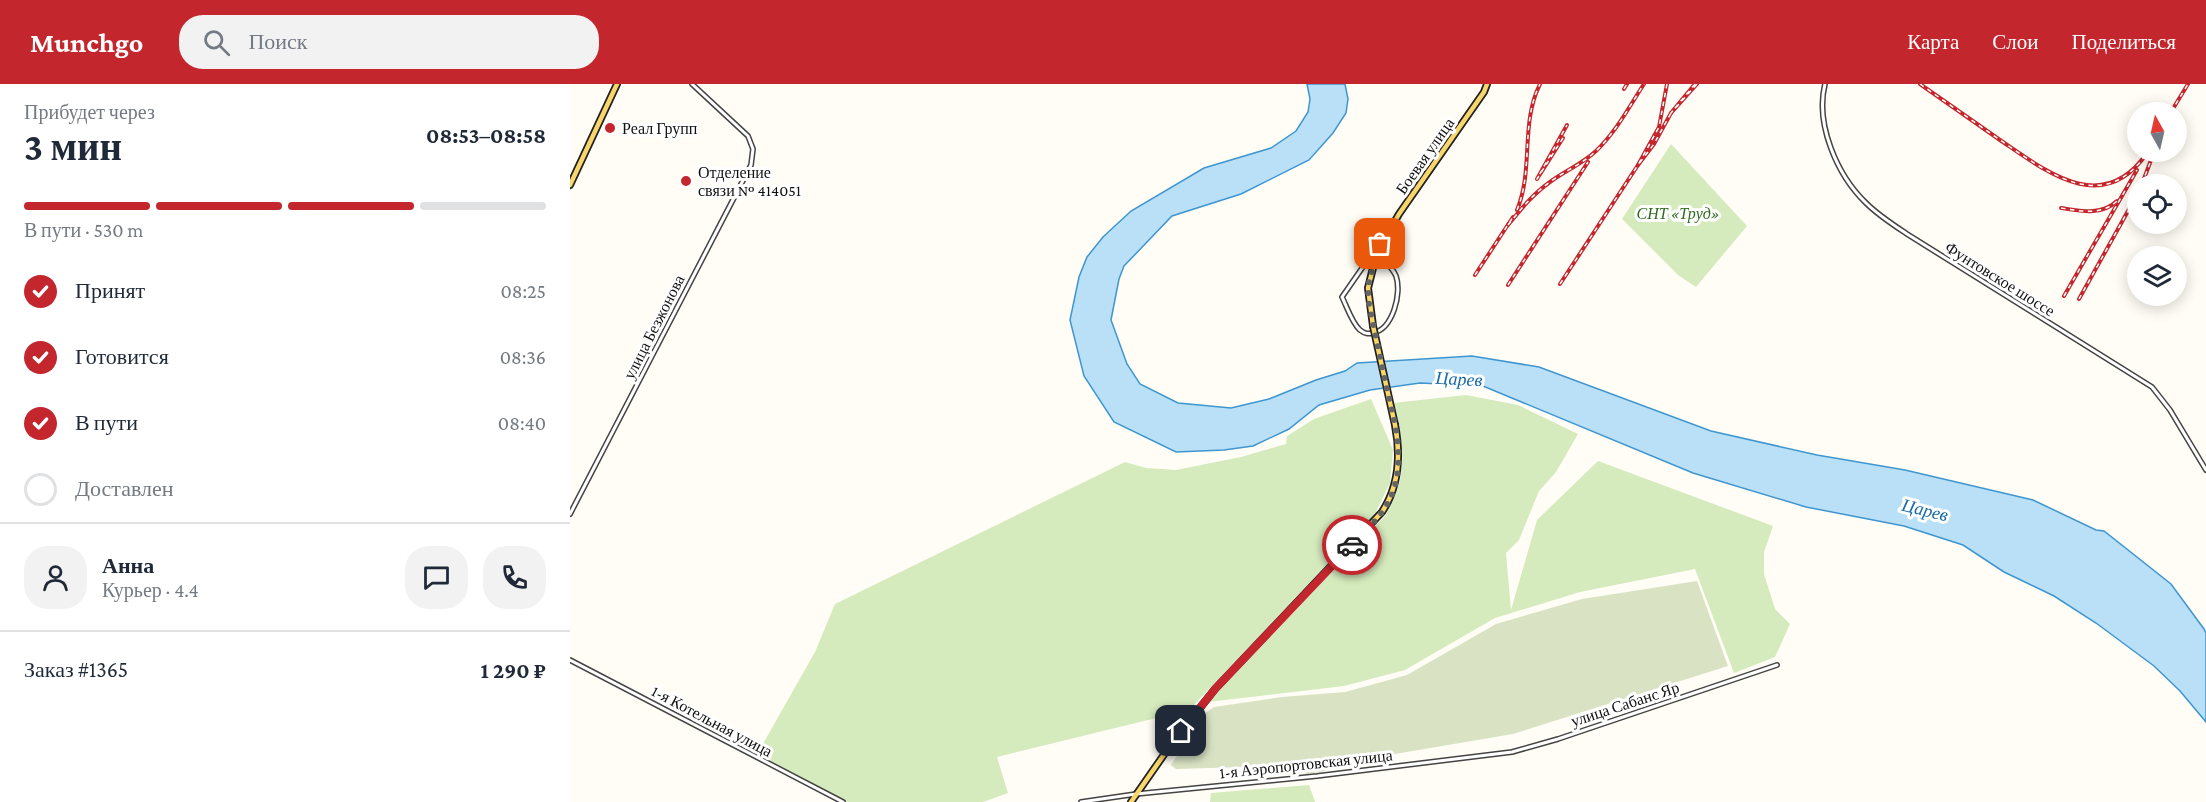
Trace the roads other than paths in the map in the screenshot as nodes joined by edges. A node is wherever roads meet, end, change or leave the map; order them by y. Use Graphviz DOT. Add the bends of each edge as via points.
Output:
graph roads {
  1 [pos="617,84"];
  2 [pos="692,84"];
  3 [pos="1487,84"];
  4 [pos="1825,84"];
  5 [pos="570,185"];
  6 [pos="1383,242"];
  7 [pos="1378,253"];
  8 [pos="1365,263"];
  9 [pos="1374,264"];
  10 [pos="2206,470"];
  11 [pos="570,514"];
  12 [pos="570,660"];
  13 [pos="1778,664"];
  14 [pos="1478,757"];
  15 [pos="1136,794"];
  16 [pos="843,802"];
  17 [pos="1081,802"];
  18 [pos="1131,802"];
  1 -- 5 [label="main road"];
  2 -- 11 [label="street, улица Безжонова" via="748,136 753,149 751,165"];
  3 -- 6 [label="main road, Боевая улица"];
  4 -- 10 [label="street, Фунтовское шоссе" via="1822,102 1827,136 1843,173 1864,201 1916,240 2152,387"];
  6 -- 7 [label="main road, Боевая улица"];
  6 -- 8 [label="street"];
  7 -- 8 [label="street" via="1389,264 1398,285 1385,328 1369,334 1357,327 1342,297"];
  7 -- 9 [label="main road, Боевая улица"];
  8 -- 9 [label="street"];
  9 -- 15 [label="main road, Боевая улица, bridge" via="1368,294 1398,447 1392,494 1382,512 1215,689"];
  12 -- 16 [label="street, 1-я Котельная улица"];
  13 -- 14 [label="street, улица Сабанс Яр" via="1558,739"];
  14 -- 15 [label="street, 1-я Аэропортовская улица"];
  15 -- 17 [label="street, 1-я Аэропортовская улица"];
  15 -- 18 [label="main road, Боевая улица"];
}
